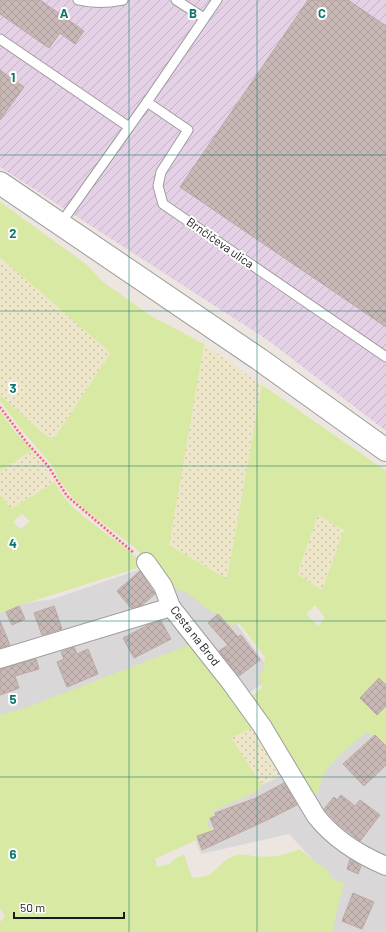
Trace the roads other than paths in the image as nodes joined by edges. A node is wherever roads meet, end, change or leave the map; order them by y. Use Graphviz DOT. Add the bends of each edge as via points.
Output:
graph roads {
  1 [pos="78,0"];
  2 [pos="123,0"];
  3 [pos="176,0"];
  4 [pos="217,0"];
  5 [pos="204,18"];
  6 [pos="0,39"];
  7 [pos="147,102"];
  8 [pos="129,127"];
  9 [pos="0,183"];
  10 [pos="61,223"];
  11 [pos="386,357"];
  12 [pos="386,450"];
  13 [pos="146,562"];
  14 [pos="171,607"];
  15 [pos="0,658"];
  16 [pos="386,866"];
  1 -- 2 [label="lane" via="106,3"];
  3 -- 5 [label="lane"];
  4 -- 5 [label="lane"];
  5 -- 7 [label="lane"];
  6 -- 8 [label="lane"];
  7 -- 8 [label="lane"];
  7 -- 11 [label="lane, Brnčičeva ulica" via="188,130 161,172 158,186 163,204"];
  8 -- 10 [label="lane"];
  9 -- 10 [label="street"];
  10 -- 12 [label="street"];
  13 -- 14 [label="street, Cesta na Brod" via="163,586"];
  14 -- 15 [label="street"];
  14 -- 16 [label="street, Cesta na Brod" via="262,726 325,828 344,843"];
}
